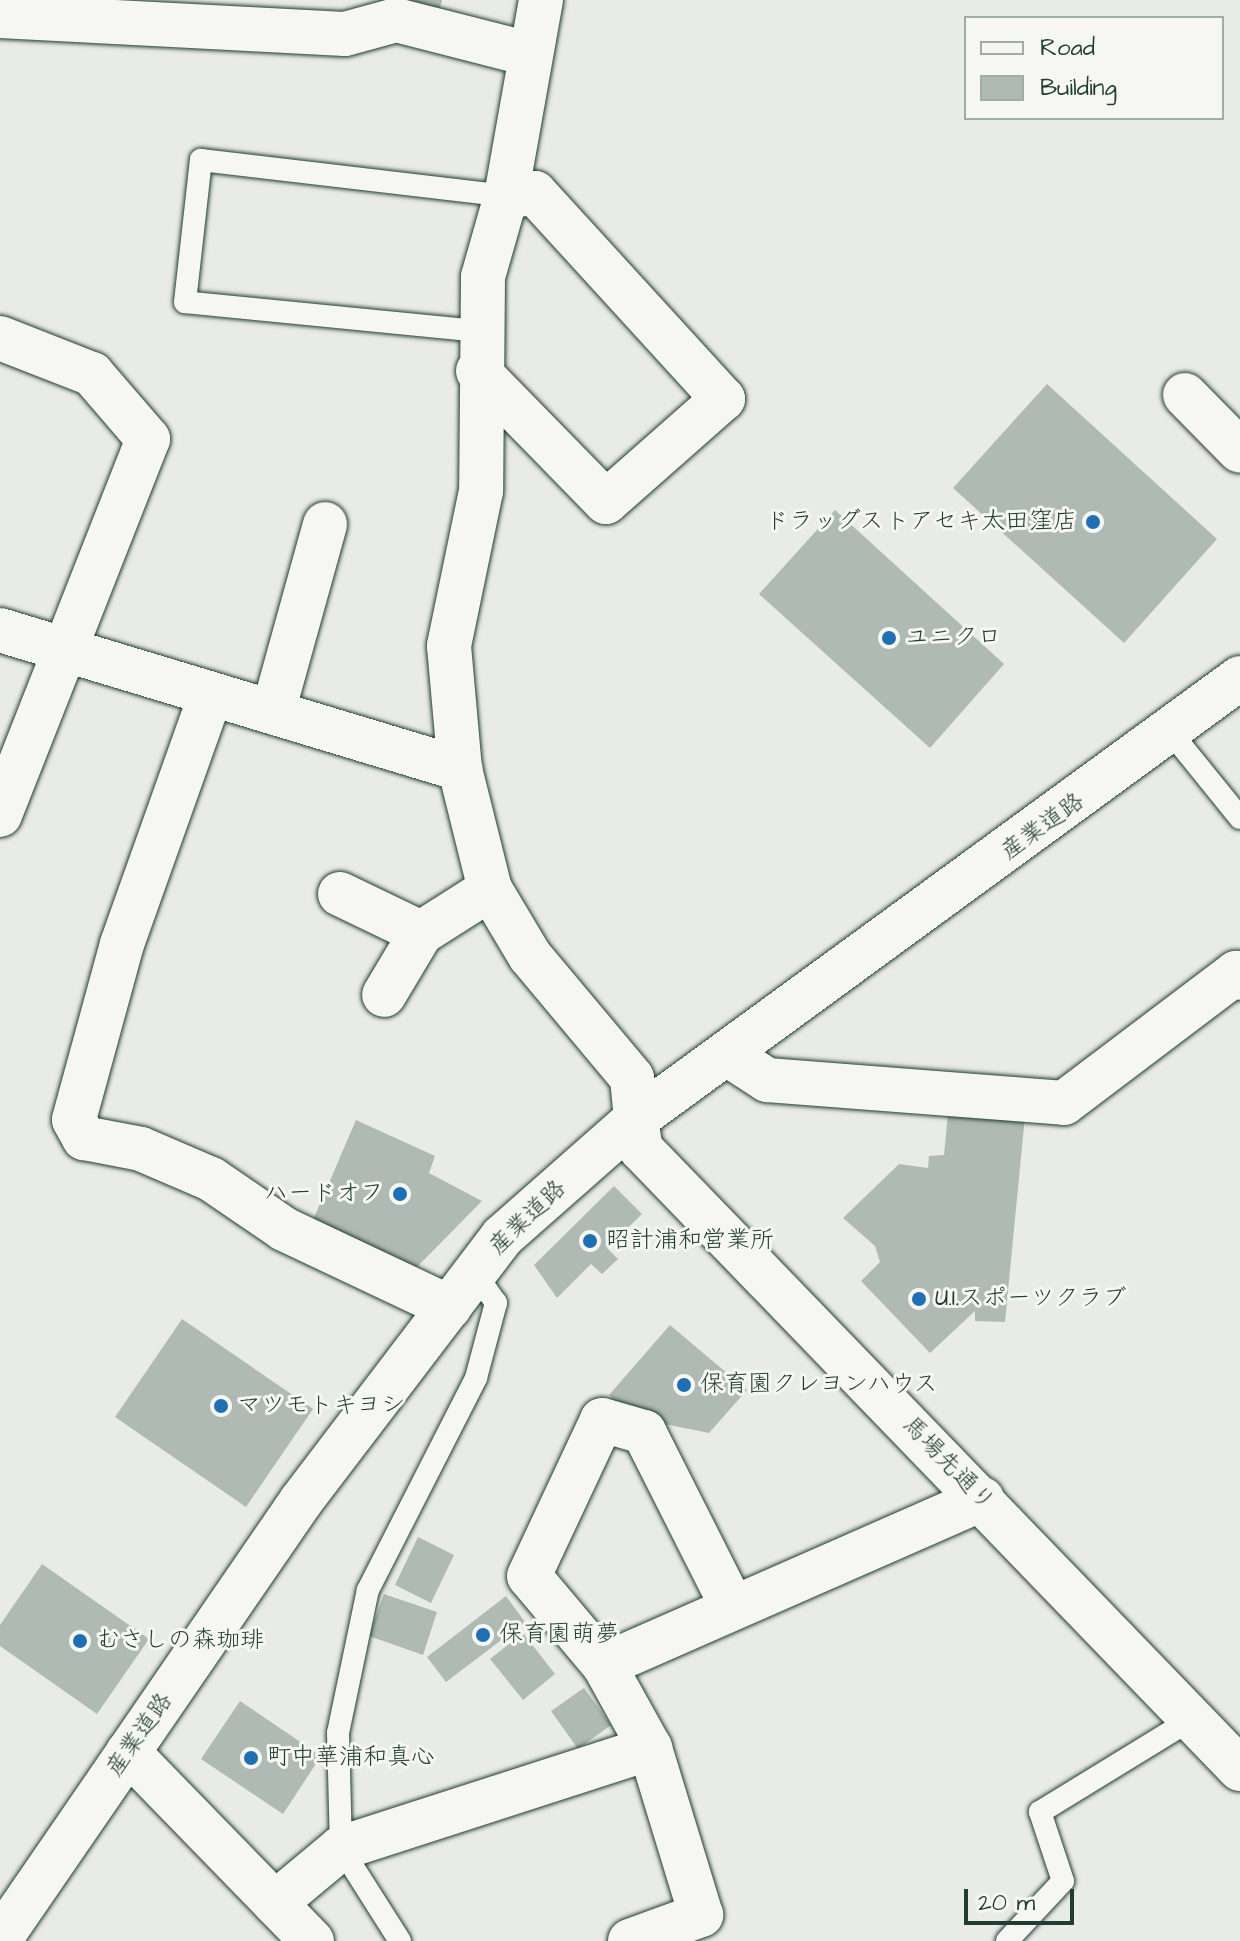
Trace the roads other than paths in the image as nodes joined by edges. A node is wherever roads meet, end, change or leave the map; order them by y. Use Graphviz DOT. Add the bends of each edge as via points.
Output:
graph roads {
  1 [pos="541,0"];
  2 [pos="0,16"];
  3 [pos="529,54"];
  4 [pos="506,196"];
  5 [pos="0,338"];
  6 [pos="479,351"];
  7 [pos="1185,395"];
  8 [pos="1236,439"];
  9 [pos="325,524"];
  10 [pos="0,630"];
  11 [pos="62,649"];
  12 [pos="1240,678"];
  13 [pos="211,694"];
  14 [pos="273,712"];
  15 [pos="1172,734"];
  16 [pos="460,769"];
  17 [pos="0,815"];
  18 [pos="1240,818"];
  19 [pos="490,889"];
  20 [pos="340,894"];
  21 [pos="421,933"];
  22 [pos="1240,978"];
  23 [pos="384,995"];
  24 [pos="727,1054"];
  25 [pos="636,1119"];
  26 [pos="462,1290"];
  27 [pos="982,1499"];
  28 [pos="732,1606"];
  29 [pos="604,1665"];
  30 [pos="1192,1719"];
  31 [pos="650,1748"];
  32 [pos="128,1752"];
  33 [pos="1235,1754"];
  34 [pos="341,1848"];
  35 [pos="275,1903"];
  36 [pos="4,1926"];
  37 [pos="312,1941"];
  38 [pos="400,1941"];
  39 [pos="630,1941"];
  40 [pos="1007,1941"];
  1 -- 3 [label="street, 馬場先通り"];
  2 -- 3 [label="street" via="345,34 396,20"];
  3 -- 4 [label="street, 馬場先通り"];
  4 -- 6 [label="street, 馬場先通り" via="483,277"];
  4 -- 6 [label="street" via="535,193 723,399 606,502"];
  4 -- 6 [label="lane" via="201,160 185,302"];
  5 -- 11 [label="street" via="92,374 148,439"];
  6 -- 16 [label="street, 馬場先通り" via="481,491 449,646"];
  7 -- 8 [label="street"];
  9 -- 14 [label="street"];
  10 -- 11 [label="street"];
  11 -- 13 [label="street"];
  11 -- 17 [label="street"];
  12 -- 15 [label="street, 産業道路"];
  13 -- 14 [label="street"];
  13 -- 26 [label="street" via="122,944 74,1120 84,1138 141,1149 211,1179 284,1229"];
  14 -- 16 [label="street"];
  15 -- 18 [label="lane"];
  15 -- 24 [label="street, 産業道路"];
  16 -- 19 [label="street, 馬場先通り"];
  19 -- 21 [label="street"];
  19 -- 25 [label="street, 馬場先通り" via="530,956 632,1078"];
  20 -- 21 [label="street"];
  21 -- 23 [label="street"];
  22 -- 24 [label="street" via="1236,973 1064,1103 767,1080"];
  24 -- 25 [label="street, 産業道路"];
  25 -- 26 [label="street, 産業道路" via="502,1237"];
  25 -- 27 [label="street, 馬場先通り" via="641,1149"];
  26 -- 32 [label="street, 産業道路" via="301,1501"];
  26 -- 34 [label="lane" via="494,1289 496,1303 476,1378 368,1590 338,1733"];
  27 -- 28 [label="street"];
  27 -- 30 [label="street, 馬場先通り"];
  28 -- 29 [label="street"];
  28 -- 29 [label="street" via="644,1432 602,1420 529,1576"];
  29 -- 31 [label="street"];
  30 -- 33 [label="street, 馬場先通り"];
  30 -- 40 [label="lane" via="1040,1812 1063,1881"];
  31 -- 34 [label="street"];
  31 -- 39 [label="street" via="701,1915"];
  32 -- 35 [label="street"];
  32 -- 36 [label="street, 産業道路"];
  34 -- 35 [label="street"];
  34 -- 38 [label="lane"];
  35 -- 37 [label="street"];
}
